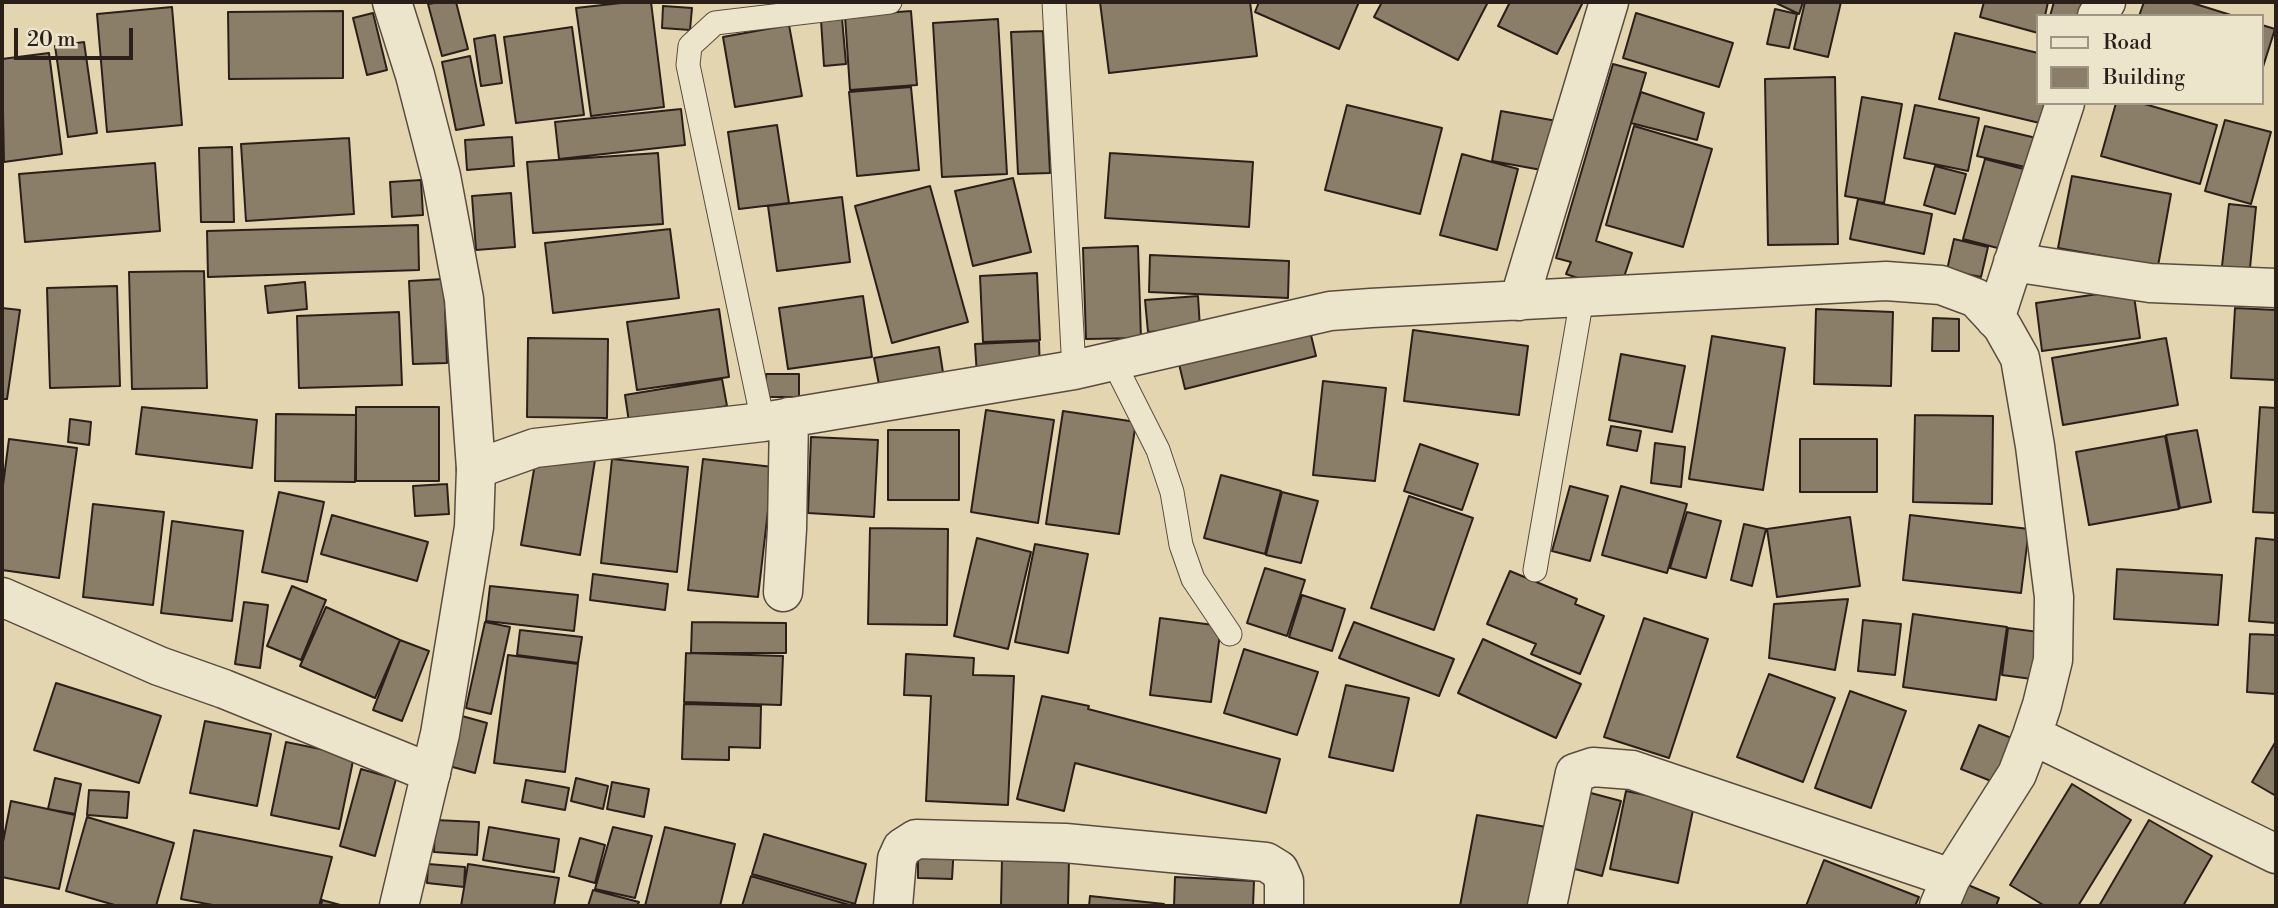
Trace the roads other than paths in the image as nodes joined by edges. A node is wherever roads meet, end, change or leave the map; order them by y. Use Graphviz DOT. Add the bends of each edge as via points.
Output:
graph roads {
  1 [pos="392,2"];
  2 [pos="890,2"];
  3 [pos="1054,2"];
  4 [pos="1609,2"];
  5 [pos="2064,105"];
  6 [pos="2014,262"];
  7 [pos="2276,288"];
  8 [pos="1582,298"];
  9 [pos="1519,301"];
  10 [pos="1995,319"];
  11 [pos="1113,361"];
  12 [pos="1074,370"];
  13 [pos="776,419"];
  14 [pos="476,469"];
  15 [pos="1535,570"];
  16 [pos="783,592"];
  17 [pos="2,597"];
  18 [pos="1230,634"];
  19 [pos="2032,734"];
  20 [pos="431,773"];
  21 [pos="2276,854"];
  22 [pos="1945,892"];
  23 [pos="399,906"];
  24 [pos="893,906"];
  25 [pos="1284,906"];
  26 [pos="1547,906"];
  1 -- 14 [label="street" via="441,176 464,299"];
  2 -- 13 [label="lane" via="715,23 690,46 688,65"];
  3 -- 12 [label="lane"];
  4 -- 9 [label="street"];
  5 -- 6 [label="street"];
  6 -- 7 [label="street" via="2150,283"];
  6 -- 10 [label="street"];
  8 -- 9 [label="street"];
  8 -- 10 [label="street" via="1886,281 1941,285 1976,298"];
  8 -- 15 [label="lane"];
  9 -- 11 [label="street" via="1330,312"];
  10 -- 19 [label="street" via="2020,358 2054,597 2053,660"];
  11 -- 12 [label="street"];
  11 -- 18 [label="lane" via="1158,450 1193,579"];
  12 -- 13 [label="street"];
  13 -- 14 [label="street" via="535,448"];
  13 -- 16 [label="street" via="787,529"];
  14 -- 20 [label="street" via="474,527"];
  17 -- 20 [label="street" via="159,666"];
  19 -- 21 [label="street"];
  19 -- 22 [label="street" via="2017,774"];
  20 -- 23 [label="street"];
  22 -- 26 [label="street" via="1632,770 1593,767 1575,773"];
  24 -- 25 [label="street" via="897,859 902,848 916,839 1066,843 1266,862 1279,870"];
}
